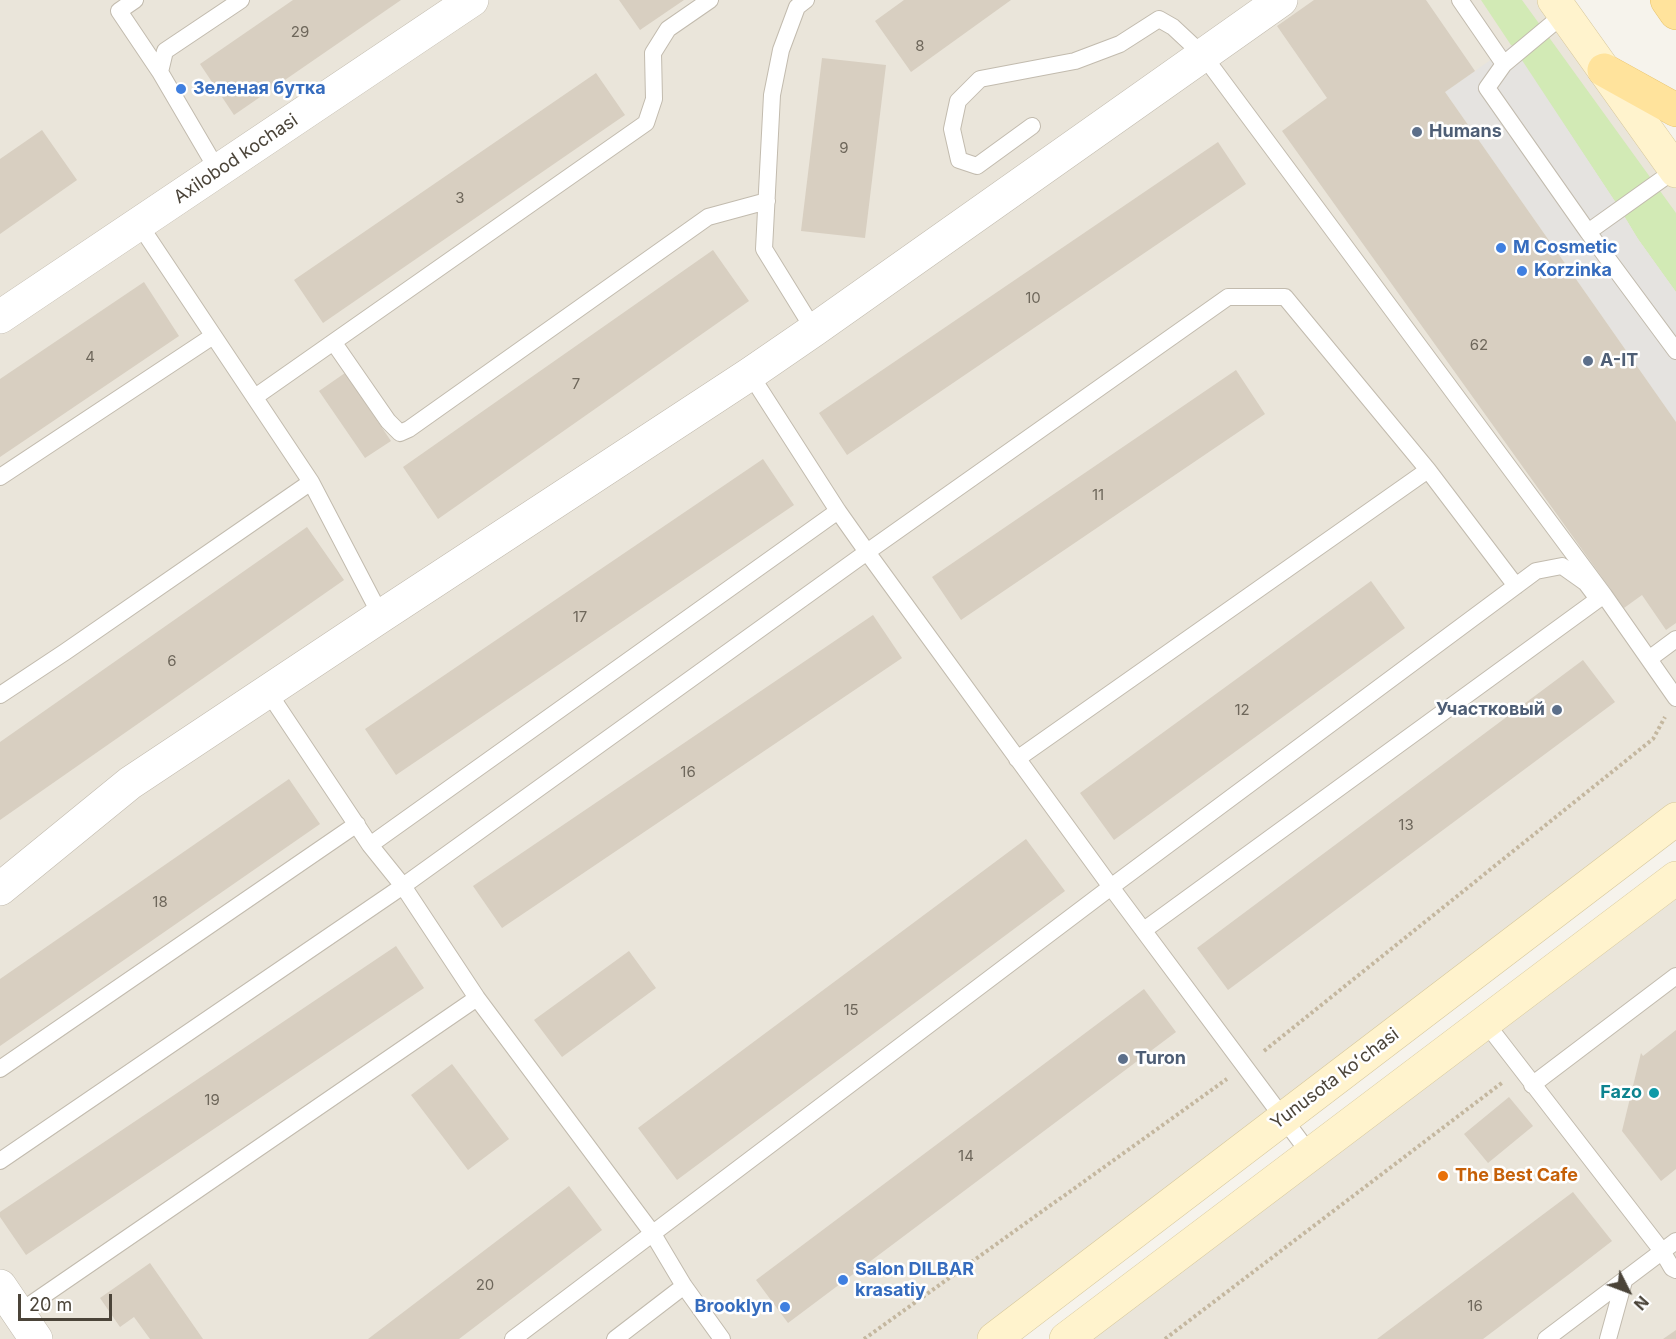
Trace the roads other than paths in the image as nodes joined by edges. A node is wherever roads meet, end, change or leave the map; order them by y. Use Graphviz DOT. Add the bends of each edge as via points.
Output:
graph roads {
  1 [pos="135,0"];
  2 [pos="240,0"];
  3 [pos="472,0"];
  4 [pos="710,0"];
  5 [pos="806,0"];
  6 [pos="1281,0"];
  7 [pos="1460,0"];
  8 [pos="1667,0"];
  9 [pos="1559,7"];
  10 [pos="1676,13"];
  11 [pos="1203,55"];
  12 [pos="1504,64"];
  13 [pos="1604,70"];
  14 [pos="160,72"];
  15 [pos="1676,110"];
  16 [pos="1032,126"];
  17 [pos="1676,170"];
  18 [pos="218,171"];
  19 [pos="766,201"];
  20 [pos="139,224"];
  21 [pos="1588,232"];
  22 [pos="0,317"];
  23 [pos="814,330"];
  24 [pos="213,336"];
  25 [pos="334,343"];
  26 [pos="1676,351"];
  27 [pos="750,374"];
  28 [pos="255,397"];
  29 [pos="1428,470"];
  30 [pos="0,477"];
  31 [pos="311,482"];
  32 [pos="838,511"];
  33 [pos="867,552"];
  34 [pos="1516,586"];
  35 [pos="1601,597"];
  36 [pos="381,616"];
  37 [pos="1676,639"];
  38 [pos="1649,659"];
  39 [pos="268,692"];
  40 [pos="0,694"];
  41 [pos="1673,703"];
  42 [pos="1017,759"];
  43 [pos="1676,819"];
  44 [pos="357,824"];
  45 [pos="370,844"];
  46 [pos="1676,878"];
  47 [pos="404,886"];
  48 [pos="1111,887"];
  49 [pos="0,889"];
  50 [pos="1144,930"];
  51 [pos="1676,976"];
  52 [pos="477,998"];
  53 [pos="1485,1022"];
  54 [pos="0,1070"];
  55 [pos="1532,1084"];
  56 [pos="1283,1119"];
  57 [pos="1310,1154"];
  58 [pos="0,1161"];
  59 [pos="653,1234"];
  60 [pos="1676,1241"];
  61 [pos="1662,1251"];
  62 [pos="1676,1270"];
  63 [pos="1624,1281"];
  64 [pos="0,1286"];
  65 [pos="684,1286"];
  66 [pos="27,1326"];
  67 [pos="513,1339"];
  68 [pos="615,1339"];
  69 [pos="722,1339"];
  70 [pos="994,1339"];
  71 [pos="1066,1339"];
  72 [pos="1546,1339"];
  73 [pos="1608,1339"];
  1 -- 14 [label="lane" via="119,11"];
  2 -- 14 [label="lane" via="165,51"];
  3 -- 18 [label="street, Axilobod kochasi"];
  4 -- 25 [label="lane" via="668,29 653,53 654,99 646,123"];
  5 -- 19 [label="lane" via="797,7 781,50 772,94"];
  6 -- 11 [label="street"];
  7 -- 12 [label="lane"];
  8 -- 10 [label="main road"];
  9 -- 12 [label="lane"];
  9 -- 13 [label="main road"];
  11 -- 16 [label="lane" via="1159,19 1120,44 1075,61 980,79 958,101 952,129 959,160 976,166"];
  11 -- 23 [label="street"];
  11 -- 35 [label="lane"];
  12 -- 21 [label="lane" via="1486,88"];
  13 -- 15 [label="main road"];
  13 -- 17 [label="main road"];
  14 -- 18 [label="lane"];
  17 -- 21 [label="lane"];
  18 -- 20 [label="street, Axilobod kochasi"];
  19 -- 23 [label="lane" via="764,249"];
  19 -- 25 [label="lane" via="708,217 400,433"];
  20 -- 22 [label="street, Axilobod kochasi"];
  20 -- 24 [label="lane"];
  21 -- 26 [label="lane"];
  23 -- 27 [label="street"];
  24 -- 28 [label="lane"];
  24 -- 30 [label="lane"];
  25 -- 28 [label="lane"];
  27 -- 32 [label="lane"];
  27 -- 36 [label="street"];
  28 -- 31 [label="lane"];
  29 -- 33 [label="lane" via="1285,297 1228,297"];
  29 -- 34 [label="lane"];
  29 -- 42 [label="lane"];
  31 -- 36 [label="lane"];
  31 -- 40 [label="lane"];
  32 -- 33 [label="lane"];
  32 -- 45 [label="lane"];
  33 -- 42 [label="lane"];
  33 -- 47 [label="lane"];
  34 -- 35 [label="lane" via="1536,571 1562,566"];
  34 -- 48 [label="lane"];
  35 -- 38 [label="lane"];
  35 -- 50 [label="lane"];
  36 -- 39 [label="street"];
  37 -- 38 [label="lane"];
  38 -- 41 [label="lane"];
  39 -- 44 [label="lane"];
  39 -- 49 [label="street" via="130,783"];
  42 -- 48 [label="lane"];
  43 -- 56 [label="main road, Yunusota koʻchasi"];
  44 -- 45 [label="lane"];
  44 -- 54 [label="lane"];
  45 -- 47 [label="lane"];
  46 -- 53 [label="main road"];
  47 -- 52 [label="lane"];
  47 -- 58 [label="lane"];
  48 -- 50 [label="lane"];
  48 -- 59 [label="lane"];
  50 -- 56 [label="lane"];
  51 -- 55 [label="lane"];
  52 -- 59 [label="lane"];
  52 -- 66 [label="lane"];
  53 -- 55 [label="lane"];
  53 -- 57 [label="main road"];
  55 -- 61 [label="lane"];
  56 -- 57 [label="lane"];
  56 -- 70 [label="main road, Yunusota koʻchasi"];
  57 -- 71 [label="main road"];
  59 -- 65 [label="lane"];
  59 -- 67 [label="lane"];
  60 -- 61 [label="lane"];
  61 -- 62 [label="lane"];
  61 -- 63 [label="lane"];
  63 -- 72 [label="lane"];
  63 -- 73 [label="lane"];
  64 -- 66 [label="street"];
  65 -- 68 [label="lane"];
  65 -- 69 [label="lane"];
}
